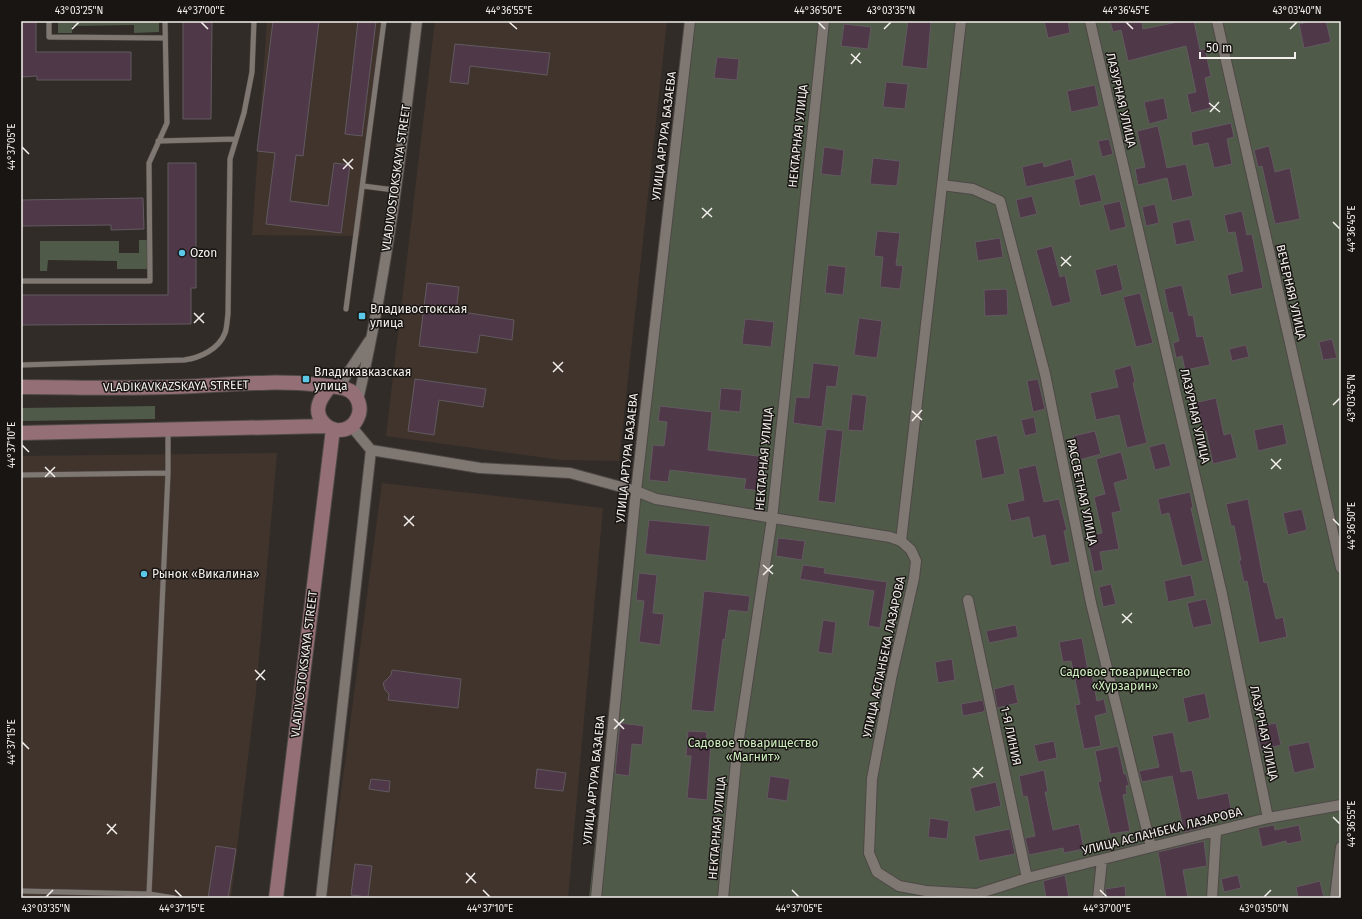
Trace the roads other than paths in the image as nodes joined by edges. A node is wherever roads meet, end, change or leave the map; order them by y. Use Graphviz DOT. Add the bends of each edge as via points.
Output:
graph roads {
  1 [pos="49,21"];
  2 [pos="165,21"];
  3 [pos="254,21"];
  4 [pos="384,21"];
  5 [pos="417,21"];
  6 [pos="690,21"];
  7 [pos="824,21"];
  8 [pos="961,21"];
  9 [pos="1090,21"];
  10 [pos="1217,21"];
  11 [pos="165,38"];
  12 [pos="235,139"];
  13 [pos="158,142"];
  14 [pos="942,185"];
  15 [pos="363,186"];
  16 [pos="394,190"];
  17 [pos="21,281"];
  18 [pos="346,309"];
  19 [pos="373,335"];
  20 [pos="21,365"];
  21 [pos="21,387"];
  22 [pos="334,387"];
  23 [pos="358,400"];
  24 [pos="351,426"];
  25 [pos="330,428"];
  26 [pos="168,430"];
  27 [pos="21,433"];
  28 [pos="371,450"];
  29 [pos="168,473"];
  30 [pos="21,475"];
  31 [pos="636,491"];
  32 [pos="772,519"];
  33 [pos="901,541"];
  34 [pos="1341,568"];
  35 [pos="968,600"];
  36 [pos="1341,805"];
  37 [pos="1268,818"];
  38 [pos="1216,832"];
  39 [pos="1341,846"];
  40 [pos="1151,847"];
  41 [pos="1102,860"];
  42 [pos="1027,878"];
  43 [pos="21,891"];
  44 [pos="149,894"];
  45 [pos="110,896"];
  46 [pos="977,896"];
  47 [pos="174,898"];
  48 [pos="276,898"];
  49 [pos="321,898"];
  50 [pos="596,898"];
  51 [pos="723,898"];
  52 [pos="1098,898"];
  53 [pos="1212,898"];
  54 [pos="1335,898"];
  1 -- 11 [label="lane" via="49,37"];
  2 -- 11 [label="lane"];
  3 -- 12 [label="lane" via="252,72 244,113"];
  4 -- 15 [label="lane"];
  5 -- 16 [label="street, VLADIVOSTOKSKAYA STREET"];
  6 -- 31 [label="street, УЛИЦА АРТУРА БАЗАЕВА"];
  7 -- 32 [label="street, НЕКТАРНАЯ УЛИЦА"];
  8 -- 14 [label="street"];
  9 -- 37 [label="street, ЛАЗУРНАЯ УЛИЦА" via="1222,594"];
  10 -- 34 [label="street, ВЕЧЕРНЯЯ УЛИЦА"];
  11 -- 13 [label="lane" via="167,123"];
  12 -- 13 [label="lane"];
  12 -- 20 [label="lane" via="230,159 228,314 225,334 214,348 195,359 184,360"];
  13 -- 17 [label="lane" via="149,162 150,281"];
  14 -- 33 [label="street"];
  14 -- 40 [label="street, РАССВЕТНАЯ УЛИЦА" via="973,189 1000,201 1045,374 1092,603"];
  15 -- 16 [label="lane"];
  15 -- 18 [label="lane"];
  16 -- 19 [label="street, VLADIVOSTOKSKAYA STREET"];
  19 -- 22 [label="street, VLADIVOSTOKSKAYA STREET"];
  19 -- 23 [label="street, VLADIVOSTOKSKAYA STREET"];
  21 -- 22 [label="main road, VLADIKAVKAZSKAYA STREET" via="169,388 298,382"];
  22 -- 23 [label="main road" via="350,391"];
  22 -- 25 [label="main road, VLADIVOSTOKSKAYA STREET" via="321,398 318,406 318,414"];
  23 -- 24 [label="main road, VLADIVOSTOKSKAYA STREET" via="359,414"];
  24 -- 25 [label="main road" via="340,430"];
  24 -- 28 [label="street"];
  25 -- 26 [label="main road"];
  25 -- 48 [label="main road, VLADIVOSTOKSKAYA STREET"];
  26 -- 27 [label="main road"];
  26 -- 29 [label="lane"];
  28 -- 31 [label="street" via="480,468 570,473"];
  28 -- 49 [label="street"];
  29 -- 30 [label="lane"];
  29 -- 44 [label="lane"];
  31 -- 32 [label="street" via="656,499"];
  31 -- 50 [label="street, УЛИЦА АРТУРА БАЗАЕВА"];
  32 -- 33 [label="street" via="890,537"];
  32 -- 51 [label="street, НЕКТАРНАЯ УЛИЦА" via="737,751"];
  33 -- 46 [label="street, УЛИЦА АСЛАНБЕКА ЛАЗАРОВА" via="911,550 916,561 872,779 869,853 877,872 899,886"];
  35 -- 42 [label="street, 1-Я ЛИНИЯ"];
  36 -- 37 [label="street, УЛИЦА АСЛАНБЕКА ЛАЗАРОВА"];
  37 -- 38 [label="street, УЛИЦА АСЛАНБЕКА ЛАЗАРОВА"];
  38 -- 40 [label="street, УЛИЦА АСЛАНБЕКА ЛАЗАРОВА"];
  38 -- 53 [label="street"];
  39 -- 54 [label="street"];
  40 -- 41 [label="street, УЛИЦА АСЛАНБЕКА ЛАЗАРОВА"];
  41 -- 42 [label="street, УЛИЦА АСЛАНБЕКА ЛАЗАРОВА"];
  41 -- 52 [label="street"];
  42 -- 46 [label="street, УЛИЦА АСЛАНБЕКА ЛАЗАРОВА"];
  43 -- 45 [label="lane"];
  44 -- 45 [label="lane"];
  44 -- 47 [label="lane"];
}
